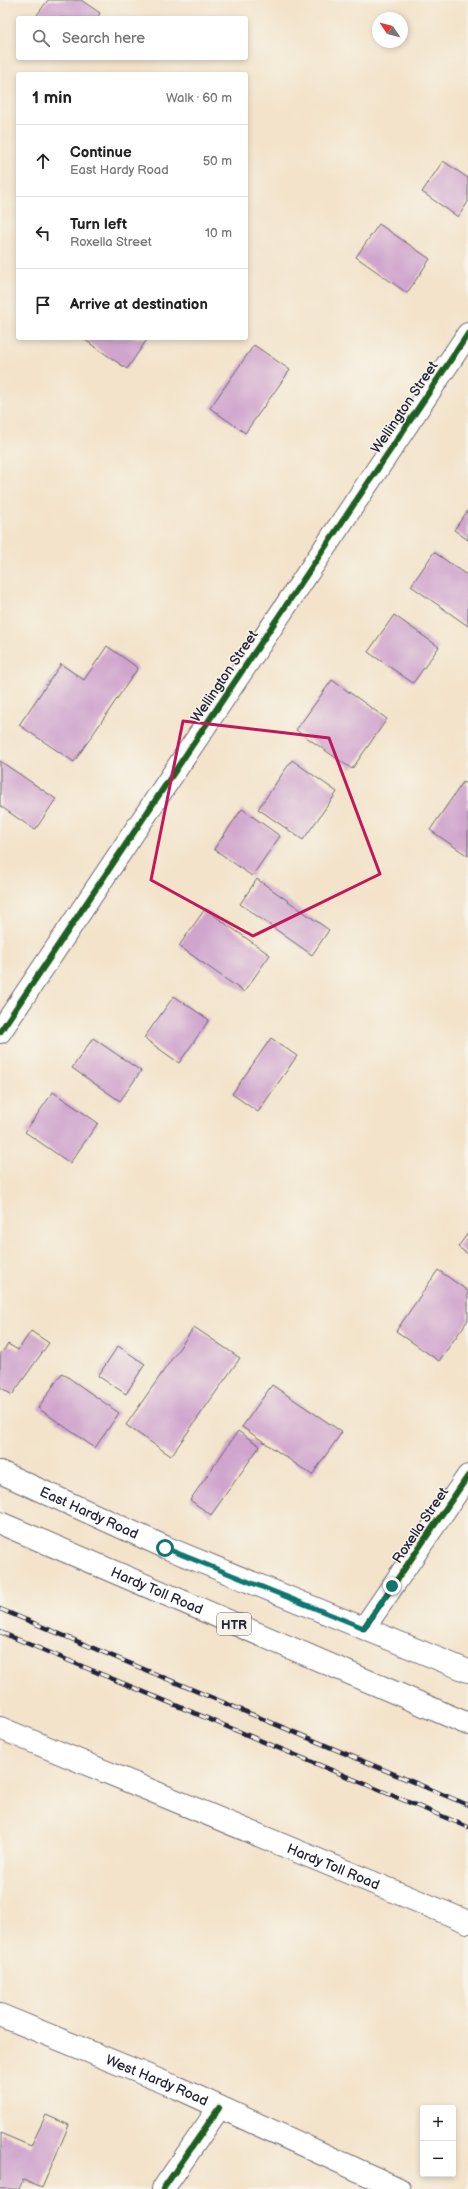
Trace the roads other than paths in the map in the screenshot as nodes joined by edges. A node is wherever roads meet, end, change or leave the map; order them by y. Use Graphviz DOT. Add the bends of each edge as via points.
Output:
graph roads {
  1 [pos="468,334"];
  2 [pos="0,1032"];
  3 [pos="0,1472"];
  4 [pos="468,1476"];
  5 [pos="0,1524"];
  6 [pos="364,1628"];
  7 [pos="468,1671"];
  8 [pos="468,1724"];
  9 [pos="0,1728"];
  10 [pos="468,1922"];
  11 [pos="0,2015"];
  12 [pos="220,2108"];
  13 [pos="163,2189"];
  14 [pos="399,2189"];
  1 -- 2 [label="main road, Wellington Street"];
  3 -- 6 [label="main road, East Hardy Road" via="165,1548"];
  4 -- 6 [label="main road, Roxella Street"];
  5 -- 8 [label="main road, Hardy Toll Road / HTR"];
  6 -- 7 [label="main road, East Hardy Road"];
  9 -- 10 [label="main road, Hardy Toll Road"];
  11 -- 12 [label="main road, West Hardy Road" via="178,2088"];
  12 -- 13 [label="main road"];
  12 -- 14 [label="main road, West Hardy Road"];
}
